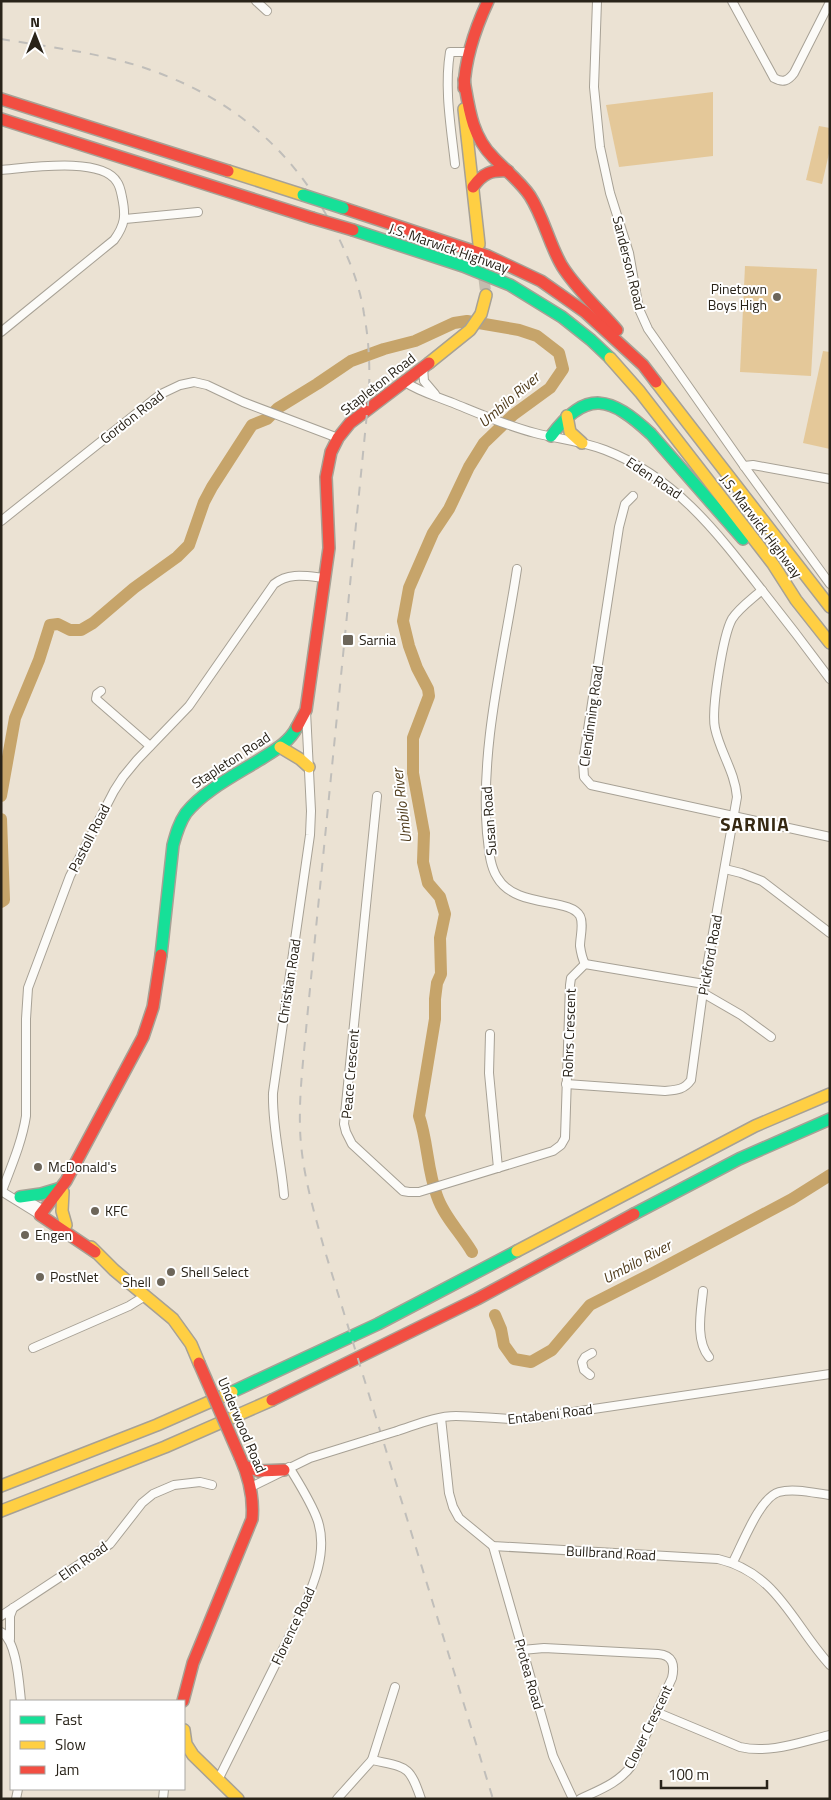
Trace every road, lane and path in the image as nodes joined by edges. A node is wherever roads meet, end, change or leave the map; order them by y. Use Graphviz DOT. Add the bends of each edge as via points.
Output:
graph roads {
  1 [pos="256,1"];
  2 [pos="488,1"];
  3 [pos="598,1"];
  4 [pos="732,1"];
  5 [pos="830,2"];
  6 [pos="266,10"];
  7 [pos="468,52"];
  8 [pos="464,80"];
  9 [pos="1,99"];
  10 [pos="1,119"];
  11 [pos="455,164"];
  12 [pos="1,170"];
  13 [pos="508,171"];
  14 [pos="473,187"];
  15 [pos="198,212"];
  16 [pos="125,218"];
  17 [pos="479,244"];
  18 [pos="486,294"];
  19 [pos="1,332"];
  20 [pos="643,364"];
  21 [pos="424,367"];
  22 [pos="405,382"];
  23 [pos="438,397"];
  24 [pos="567,416"];
  25 [pos="551,436"];
  26 [pos="338,438"];
  27 [pos="582,443"];
  28 [pos="744,466"];
  29 [pos="830,479"];
  30 [pos="633,496"];
  31 [pos="1,521"];
  32 [pos="517,568"];
  33 [pos="325,578"];
  34 [pos="830,584"];
  35 [pos="762,590"];
  36 [pos="796,600"];
  37 [pos="830,607"];
  38 [pos="830,643"];
  39 [pos="830,679"];
  40 [pos="101,690"];
  41 [pos="306,710"];
  42 [pos="150,746"];
  43 [pos="280,747"];
  44 [pos="309,766"];
  45 [pos="377,796"];
  46 [pos="734,815"];
  47 [pos="830,837"];
  48 [pos="725,868"];
  49 [pos="830,933"];
  50 [pos="585,964"];
  51 [pos="704,984"];
  52 [pos="703,992"];
  53 [pos="490,1034"];
  54 [pos="771,1036"];
  55 [pos="566,1084"];
  56 [pos="680,1090"];
  57 [pos="830,1094"];
  58 [pos="830,1119"];
  59 [pos="498,1168"];
  60 [pos="63,1187"];
  61 [pos="3,1192"];
  62 [pos="284,1195"];
  63 [pos="20,1196"];
  64 [pos="46,1215"];
  65 [pos="66,1225"];
  66 [pos="95,1252"];
  67 [pos="703,1291"];
  68 [pos="145,1296"];
  69 [pos="33,1348"];
  70 [pos="592,1353"];
  71 [pos="709,1357"];
  72 [pos="590,1374"];
  73 [pos="830,1374"];
  74 [pos="441,1418"];
  75 [pos="242,1462"];
  76 [pos="287,1469"];
  77 [pos="212,1484"];
  78 [pos="1,1486"];
  79 [pos="252,1487"];
  80 [pos="830,1495"];
  81 [pos="1,1511"];
  82 [pos="493,1546"];
  83 [pos="733,1562"];
  84 [pos="13,1608"];
  85 [pos="1,1616"];
  86 [pos="1,1632"];
  87 [pos="10,1639"];
  88 [pos="522,1650"];
  89 [pos="830,1665"];
  90 [pos="395,1687"];
  91 [pos="21,1700"];
  92 [pos="183,1700"];
  93 [pos="656,1712"];
  94 [pos="830,1735"];
  95 [pos="185,1745"];
  96 [pos="372,1760"];
  97 [pos="218,1780"];
  98 [pos="238,1799"];
  99 [pos="337,1799"];
  100 [pos="421,1799"];
  101 [pos="573,1799"];
  102 [pos="580,1799"];
  1 -- 6 [label="street"];
  2 -- 7 [label="main road"];
  3 -- 28 [label="street, Sanderson Road" via="594,88 600,147 629,253 639,309 648,329"];
  4 -- 5 [label="street" via="774,78 782,81 794,74"];
  7 -- 8 [label="main road"];
  7 -- 11 [label="street" via="450,52 448,100"];
  8 -- 13 [label="main road" via="475,132 489,153"];
  8 -- 14 [label="main road" via="464,116"];
  9 -- 20 [label="main road, J.S. Marwick Highway, bridge" via="463,247 514,267 586,312"];
  10 -- 36 [label="main road, J.S. Marwick Highway, bridge" via="463,266 541,302 592,340 640,392"];
  12 -- 16 [label="street" via="56,165 104,173 118,182"];
  13 -- 14 [label="main road" via="487,172"];
  13 -- 20 [label="main road" via="529,195 552,247 572,280"];
  14 -- 17 [label="main road"];
  15 -- 16 [label="street"];
  16 -- 19 [label="street" via="114,240"];
  18 -- 21 [label="main road, Stapleton Road" via="481,314 470,330"];
  20 -- 37 [label="main road, J.S. Marwick Highway"];
  21 -- 22 [label="main road, Stapleton Road"];
  21 -- 23 [label="street" via="425,384"];
  22 -- 23 [label="street, Eden Road"];
  22 -- 26 [label="main road, Stapleton Road" via="364,411"];
  23 -- 25 [label="street, Eden Road"];
  24 -- 25 [label="main road"];
  24 -- 27 [label="main road" via="570,434"];
  24 -- 36 [label="main road" via="578,407 602,403 621,408 634,418"];
  25 -- 27 [label="street, Eden Road"];
  26 -- 31 [label="street, Gordon Road" via="207,384 194,382 167,390"];
  26 -- 33 [label="main road, Stapleton Road" via="331,452 326,477 329,548"];
  27 -- 35 [label="street, Eden Road" via="624,458 674,490 703,518"];
  28 -- 29 [label="street"];
  28 -- 34 [label="street, Sanderson Road"];
  30 -- 46 [label="street, Clendinning Road" via="625,504 619,526 583,762 584,777 591,785"];
  32 -- 50 [label="street, Susan Road" via="486,769 489,850 496,876 518,896 576,910 581,918 580,947"];
  33 -- 41 [label="main road, Stapleton Road"];
  33 -- 42 [label="street, Pastoll Road" via="289,576 274,584 193,701"];
  35 -- 39 [label="street, Eden Road"];
  35 -- 46 [label="street, Pickford Road" via="735,616 727,631 714,708 715,728 736,791"];
  36 -- 38 [label="main road, J.S. Marwick Highway"];
  40 -- 42 [label="street" via="96,699"];
  41 -- 43 [label="main road, Stapleton Road" via="294,733"];
  41 -- 44 [label="street, Christian Road"];
  42 -- 61 [label="street, Pastoll Road" via="114,791 78,859 28,988 25,1123"];
  43 -- 44 [label="main road"];
  43 -- 60 [label="main road, Stapleton Road" via="204,795 186,813 177,829 157,987 146,1030"];
  44 -- 62 [label="street, Christian Road" via="309,852 273,1092 273,1120"];
  45 -- 59 [label="street, Peace Crescent" via="344,1124 346,1132 352,1144 399,1188 409,1192 419,1192"];
  46 -- 47 [label="street, Clendinning Road"];
  46 -- 48 [label="street, Pickford Road"];
  48 -- 49 [label="street" via="762,881"];
  48 -- 51 [label="street, Pickford Road"];
  50 -- 51 [label="street"];
  50 -- 55 [label="street, Rohrs Crescent" via="577,970 570,985"];
  51 -- 52 [label="street, Pickford Road"];
  52 -- 54 [label="street"];
  52 -- 56 [label="street, Pickford Road" via="693,1072 687,1086"];
  53 -- 59 [label="street" via="489,1074"];
  55 -- 56 [label="street, Rohrs Crescent"];
  55 -- 59 [label="street, Peace Crescent" via="561,1146"];
  57 -- 78 [label="main road" via="755,1126 378,1324 284,1369 157,1425"];
  58 -- 81 [label="main road" via="719,1170 479,1298 280,1396 165,1447"];
  60 -- 63 [label="main road"];
  60 -- 64 [label="main road, Stapleton Road"];
  60 -- 65 [label="main road" via="62,1211"];
  61 -- 63 [label="street, Underwood Road"];
  61 -- 64 [label="street, Underwood Road"];
  63 -- 64 [label="street, Underwood Road"];
  64 -- 65 [label="main road, Underwood Road"];
  64 -- 66 [label="main road, Underwood Road"];
  65 -- 66 [label="main road, Underwood Road"];
  66 -- 68 [label="main road, Underwood Road"];
  67 -- 71 [label="street" via="701,1337"];
  68 -- 69 [label="street"];
  68 -- 75 [label="main road, Underwood Road, bridge" via="173,1319 191,1344"];
  70 -- 72 [label="street" via="582,1362 584,1370"];
  73 -- 74 [label="street, Entabeni Road" via="526,1418"];
  74 -- 76 [label="street, Entabeni Road, bridge" via="325,1453"];
  74 -- 82 [label="street" via="453,1508 459,1518"];
  75 -- 76 [label="main road" via="259,1471"];
  75 -- 79 [label="main road, Underwood Road"];
  76 -- 79 [label="street, Entabeni Road"];
  76 -- 97 [label="street, Florence Road" via="310,1504 320,1528 317,1572 299,1617"];
  77 -- 84 [label="street, Elm Road" via="174,1485 153,1494 110,1544"];
  79 -- 92 [label="main road, Underwood Road" via="252,1519 194,1663"];
  80 -- 83 [label="street" via="788,1491 774,1494 761,1508"];
  82 -- 83 [label="street, Bullbrand Road"];
  82 -- 88 [label="street, Protea Road"];
  83 -- 89 [label="street, Bullbrand Road" via="776,1593"];
  84 -- 85 [label="street, Elm Road"];
  84 -- 87 [label="street"];
  86 -- 87 [label="street"];
  87 -- 91 [label="street"];
  88 -- 93 [label="street, Clover Crescent" via="544,1648 665,1655 673,1662 674,1673"];
  88 -- 101 [label="street, Protea Road" via="553,1756"];
  90 -- 96 [label="street"];
  93 -- 94 [label="street" via="750,1750 766,1750"];
  93 -- 102 [label="street, Clover Crescent" via="625,1775"];
  95 -- 97 [label="main road"];
  96 -- 99 [label="street"];
  96 -- 100 [label="street" via="398,1766 411,1773"];
  97 -- 98 [label="main road"];
}
